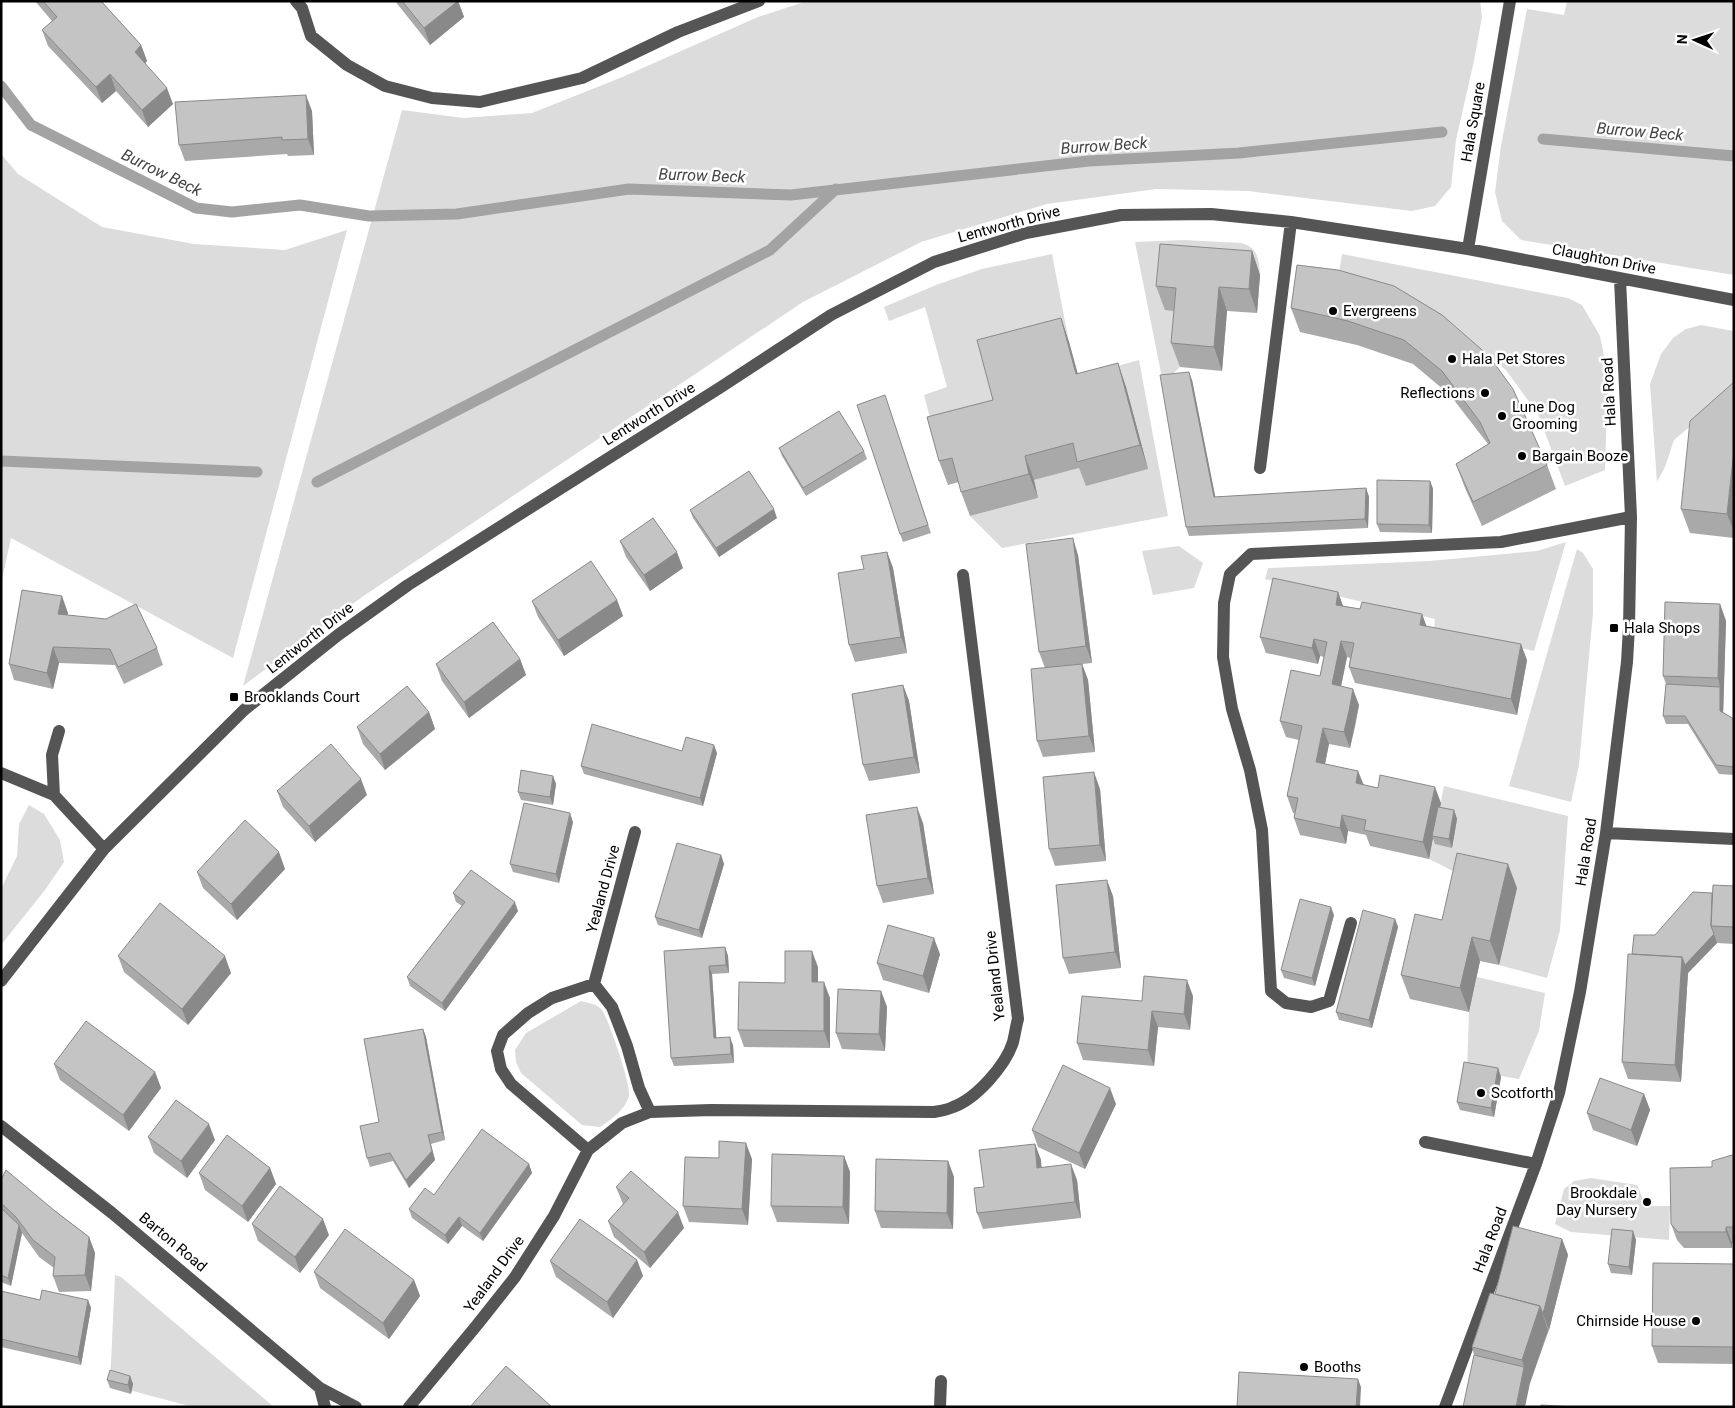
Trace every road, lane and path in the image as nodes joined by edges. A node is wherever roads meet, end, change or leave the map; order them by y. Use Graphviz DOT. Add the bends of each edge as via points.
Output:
graph roads {
  1 [pos="296,1"];
  2 [pos="759,1"];
  3 [pos="1510,1"];
  4 [pos="1291,222"];
  5 [pos="1468,249"];
  6 [pos="1620,279"];
  7 [pos="1734,300"];
  8 [pos="1260,468"];
  9 [pos="1631,517"];
  10 [pos="962,576"];
  11 [pos="59,731"];
  12 [pos="1,773"];
  13 [pos="54,795"];
  14 [pos="635,832"];
  15 [pos="1606,832"];
  16 [pos="1734,839"];
  17 [pos="104,850"];
  18 [pos="1350,923"];
  19 [pos="1,981"];
  20 [pos="594,984"];
  21 [pos="650,1112"];
  22 [pos="1,1126"];
  23 [pos="1425,1142"];
  24 [pos="588,1150"];
  25 [pos="1536,1164"];
  26 [pos="941,1381"];
  27 [pos="320,1388"];
  28 [pos="325,1407"];
  29 [pos="356,1407"];
  30 [pos="409,1407"];
  31 [pos="940,1407"];
  32 [pos="1445,1407"];
  1 -- 2 [label="street" via="302,8 311,36 347,65 385,86 432,98 480,102 582,78 678,32"];
  3 -- 5 [label="street, Hala Square"];
  4 -- 5 [label="street, Lentworth Drive"];
  4 -- 8 [label="street"];
  4 -- 17 [label="street, Lentworth Drive" via="1211,214 1121,215 1026,233 934,262 831,315 408,585 338,635 244,710"];
  5 -- 6 [label="street, Claughton Drive"];
  6 -- 7 [label="street, Claughton Drive"];
  6 -- 9 [label="street, Hala Road"];
  9 -- 15 [label="street, Hala Road" via="1628,662"];
  9 -- 18 [label="street" via="1501,542 1251,554 1230,574 1224,603 1223,657 1232,709 1250,770 1262,830 1271,991 1286,1003 1311,1007 1329,1001"];
  10 -- 21 [label="street, Yealand Drive" via="1018,1018 1012,1044 1003,1062 971,1097 954,1107 934,1112"];
  11 -- 13 [label="street" via="52,755"];
  12 -- 13 [label="street"];
  13 -- 17 [label="street"];
  14 -- 20 [label="street, Yealand Drive"];
  15 -- 16 [label="street"];
  15 -- 25 [label="street, Hala Road" via="1576,1009 1558,1093"];
  17 -- 19 [label="street, Lentworth Drive"];
  20 -- 21 [label="street" via="612,1007"];
  20 -- 24 [label="street" via="552,998 528,1013 503,1035 497,1051 500,1069 511,1084"];
  21 -- 24 [label="street, Yealand Drive" via="622,1123"];
  22 -- 27 [label="street, Barton Road" via="112,1213"];
  23 -- 25 [label="street"];
  24 -- 30 [label="street, Yealand Drive" via="554,1216 515,1277"];
  25 -- 32 [label="street, Hala Road"];
  26 -- 31 [label="street"];
  27 -- 28 [label="street"];
  27 -- 29 [label="street, Barton Road"];
}
